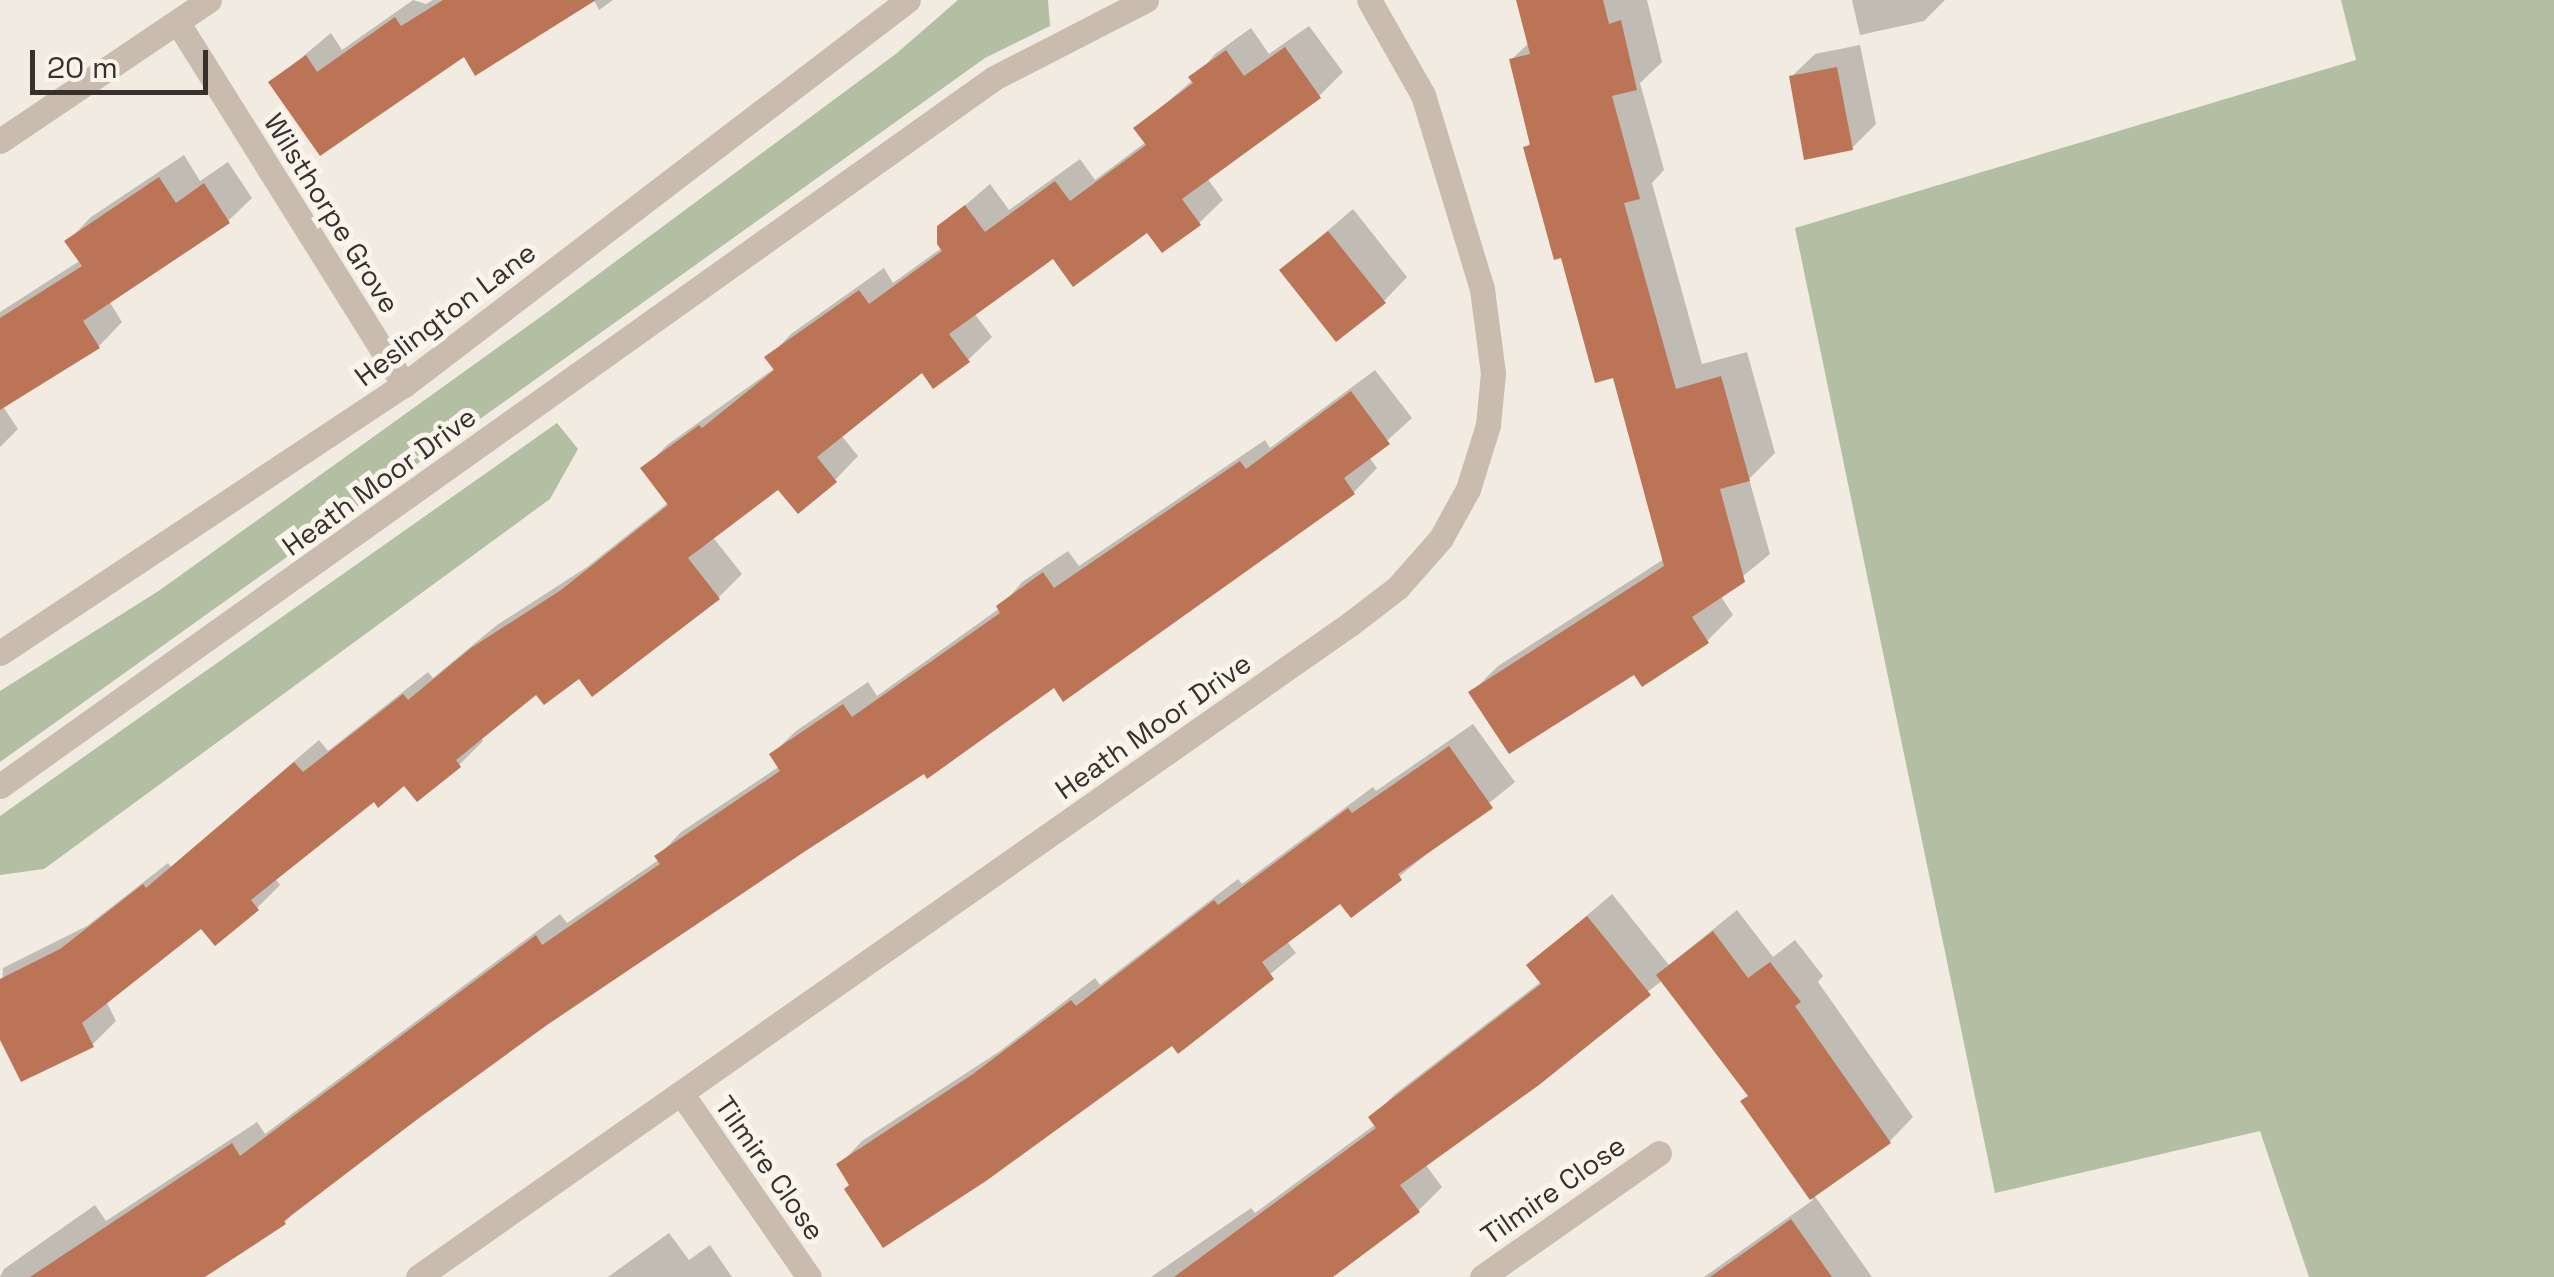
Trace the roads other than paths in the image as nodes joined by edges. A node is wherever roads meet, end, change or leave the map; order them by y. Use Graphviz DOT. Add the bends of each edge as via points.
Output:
graph roads {
  1 [pos="208,0"];
  2 [pos="908,0"];
  3 [pos="1146,0"];
  4 [pos="1369,0"];
  5 [pos="178,22"];
  6 [pos="0,142"];
  7 [pos="404,385"];
  8 [pos="0,653"];
  9 [pos="0,786"];
  10 [pos="681,1093"];
  11 [pos="1658,1153"];
  12 [pos="418,1277"];
  13 [pos="809,1277"];
  14 [pos="1482,1277"];
  1 -- 5 [label="street"];
  2 -- 7 [label="street, Heslington Lane"];
  3 -- 9 [label="street, Heath Moor Drive" via="994,78"];
  4 -- 10 [label="street, Heath Moor Drive" via="1423,95 1462,214 1493,373 1488,425 1468,490 1441,538 1398,587 1350,624"];
  5 -- 6 [label="street"];
  5 -- 7 [label="street, Wilsthorpe Grove"];
  7 -- 8 [label="street, Heslington Lane"];
  10 -- 12 [label="street, Heath Moor Drive"];
  10 -- 13 [label="street, Tilmire Close"];
  11 -- 14 [label="street, Tilmire Close"];
}
